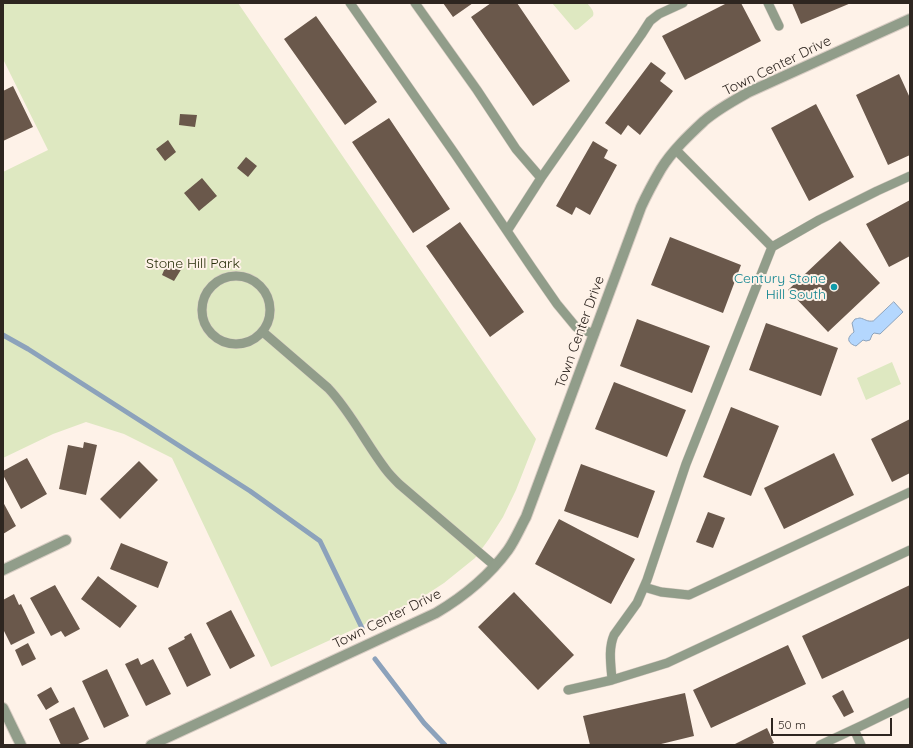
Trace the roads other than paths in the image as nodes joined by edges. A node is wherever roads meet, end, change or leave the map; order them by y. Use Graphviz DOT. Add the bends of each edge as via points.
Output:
graph roads {
  1 [pos="350,3"];
  2 [pos="415,3"];
  3 [pos="683,3"];
  4 [pos="768,3"];
  5 [pos="910,19"];
  6 [pos="779,26"];
  7 [pos="676,150"];
  8 [pos="910,176"];
  9 [pos="541,178"];
  10 [pos="507,232"];
  11 [pos="772,247"];
  12 [pos="263,332"];
  13 [pos="594,334"];
  14 [pos="910,492"];
  15 [pos="66,540"];
  16 [pos="910,550"];
  17 [pos="495,566"];
  18 [pos="3,570"];
  19 [pos="644,587"];
  20 [pos="612,680"];
  21 [pos="568,690"];
  22 [pos="909,705"];
  23 [pos="3,708"];
  24 [pos="854,730"];
  25 [pos="21,745"];
  26 [pos="151,745"];
  27 [pos="820,745"];
  28 [pos="861,745"];
  1 -- 10 [label="lane"];
  2 -- 9 [label="lane" via="516,150"];
  3 -- 9 [label="lane" via="650,21"];
  4 -- 6 [label="lane"];
  5 -- 7 [label="street, Town Center Drive" via="748,92 705,120"];
  7 -- 11 [label="lane"];
  7 -- 13 [label="street, Town Center Drive" via="662,168 641,207"];
  8 -- 11 [label="lane" via="819,220"];
  9 -- 10 [label="lane"];
  10 -- 13 [label="lane" via="576,327"];
  11 -- 19 [label="lane" via="686,464"];
  12 -- 12 [label="lane" via="269,321 271,309 269,298 254,280 230,276 219,280 210,288 202,308 203,319 215,337 224,342 245,343"];
  12 -- 17 [label="lane" via="338,398 378,460 399,484"];
  13 -- 17 [label="street, Town Center Drive" via="526,517 508,550"];
  14 -- 19 [label="lane" via="689,595"];
  15 -- 18 [label="street"];
  16 -- 20 [label="lane" via="667,663"];
  17 -- 26 [label="street, Town Center Drive" via="464,595 436,613"];
  19 -- 20 [label="lane" via="637,603 612,640"];
  20 -- 21 [label="lane"];
  22 -- 24 [label="lane"];
  23 -- 25 [label="street"];
  24 -- 27 [label="lane"];
  24 -- 28 [label="lane"];
}
